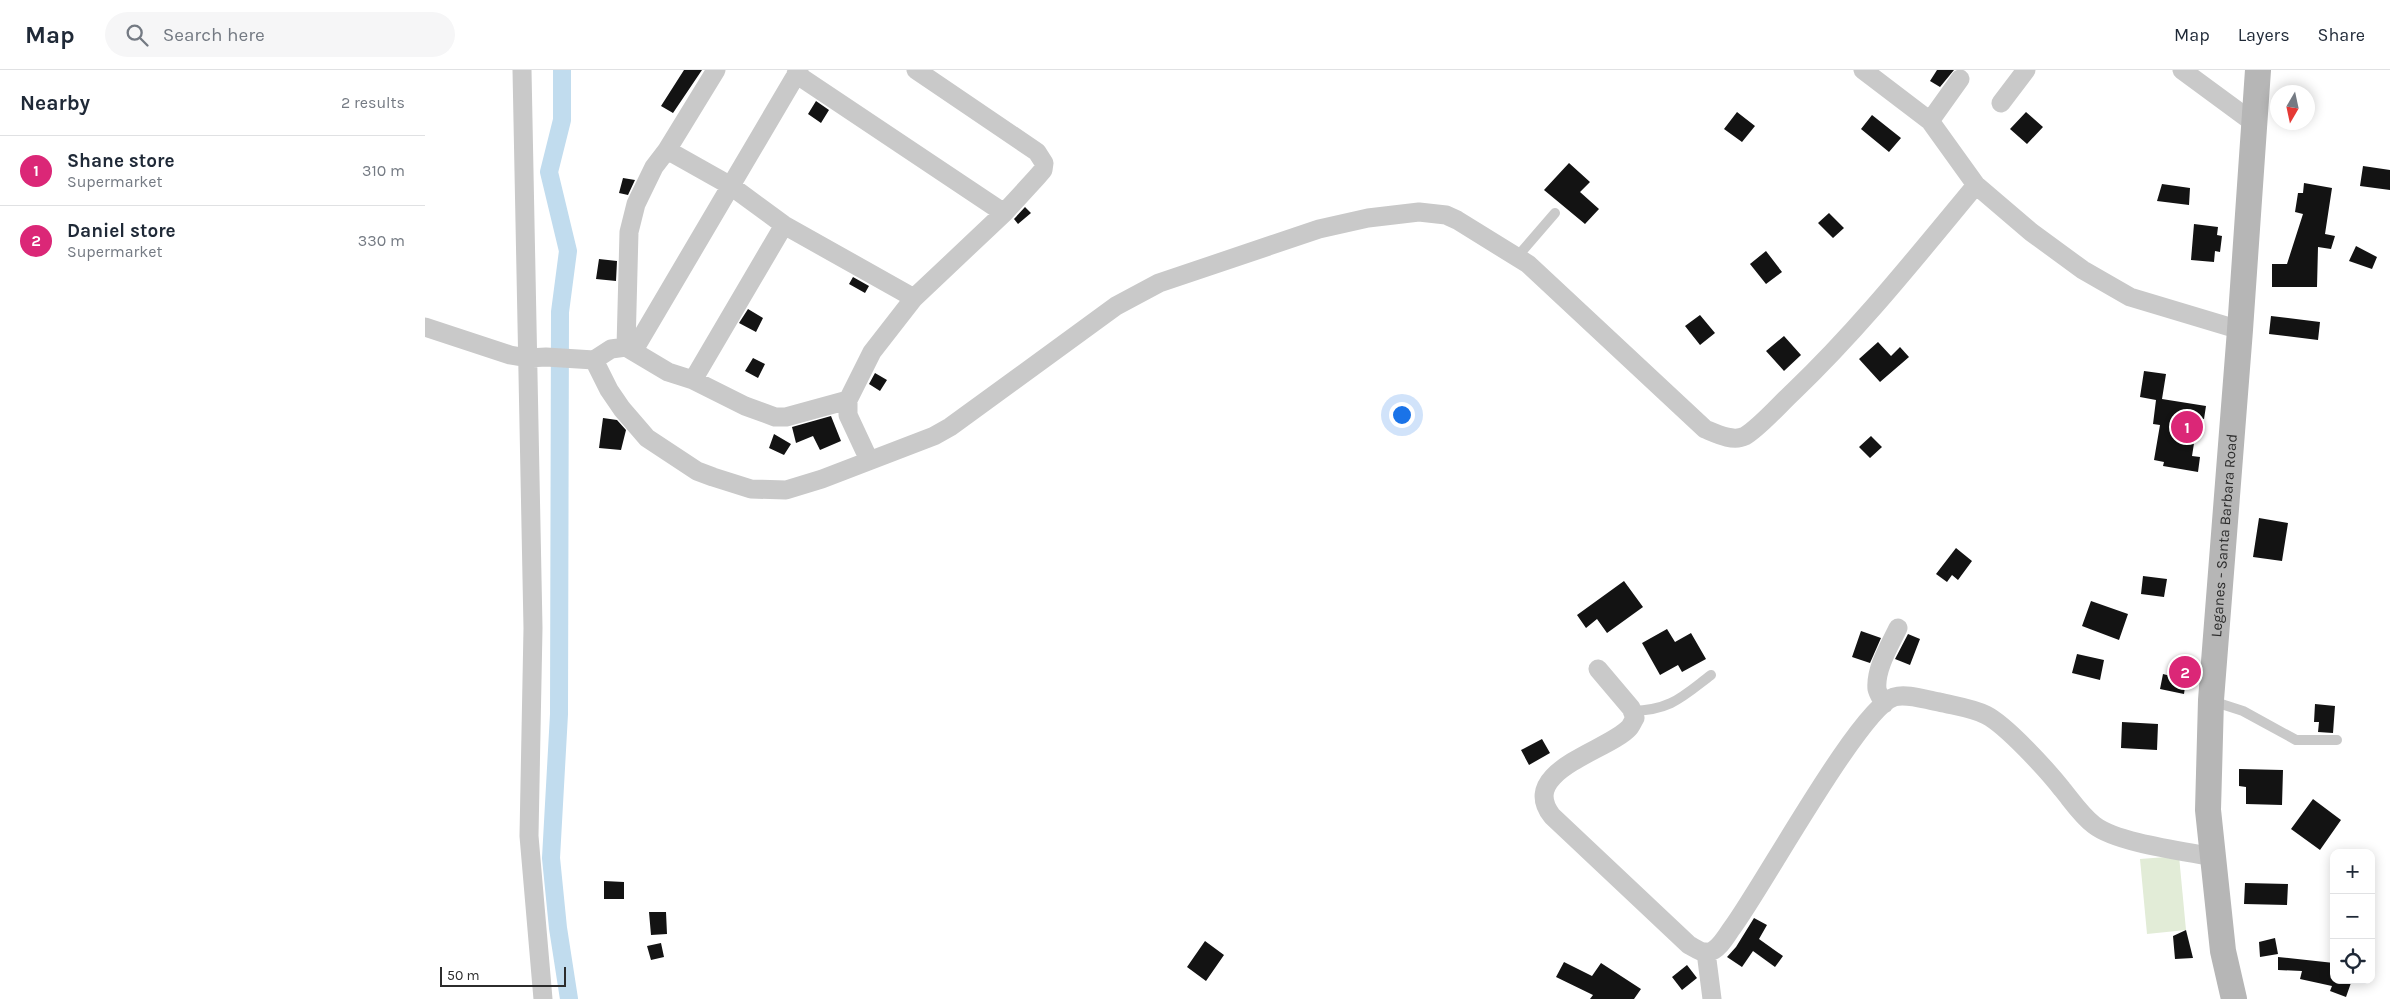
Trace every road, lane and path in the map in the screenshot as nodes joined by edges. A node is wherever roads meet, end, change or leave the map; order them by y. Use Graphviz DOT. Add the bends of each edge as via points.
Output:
graph roads {
  1 [pos="522,70"];
  2 [pos="716,70"];
  3 [pos="915,70"];
  4 [pos="1863,70"];
  5 [pos="2026,70"];
  6 [pos="2182,70"];
  7 [pos="2258,70"];
  8 [pos="798,72"];
  9 [pos="1961,79"];
  10 [pos="2001,103"];
  11 [pos="1931,122"];
  12 [pos="2254,123"];
  13 [pos="667,150"];
  14 [pos="1975,185"];
  15 [pos="731,186"];
  16 [pos="1004,213"];
  17 [pos="1555,213"];
  18 [pos="784,225"];
  19 [pos="1517,257"];
  20 [pos="915,298"];
  21 [pos="425,327"];
  22 [pos="2240,330"];
  23 [pos="630,348"];
  24 [pos="537,357"];
  25 [pos="588,360"];
  26 [pos="693,380"];
  27 [pos="848,400"];
  28 [pos="869,460"];
  29 [pos="1898,628"];
  30 [pos="1598,669"];
  31 [pos="1711,675"];
  32 [pos="2211,700"];
  33 [pos="1884,704"];
  34 [pos="1632,711"];
  35 [pos="2337,740"];
  36 [pos="2214,857"];
  37 [pos="1707,952"];
  38 [pos="543,999"];
  39 [pos="1712,999"];
  40 [pos="2234,999"];
  1 -- 24 [label="street"];
  2 -- 13 [label="street"];
  3 -- 16 [label="street" via="1042,158 1043,170"];
  4 -- 11 [label="street"];
  5 -- 10 [label="street"];
  6 -- 12 [label="street"];
  7 -- 12 [label="main road, Leganes - Santa Barbara Road"];
  8 -- 15 [label="street"];
  8 -- 16 [label="street"];
  9 -- 11 [label="street"];
  11 -- 14 [label="street"];
  12 -- 22 [label="main road, Leganes - Santa Barbara Road"];
  13 -- 15 [label="street"];
  13 -- 23 [label="street" via="643,186 629,232"];
  14 -- 19 [label="street" via="1874,309 1770,414 1745,436 1734,438 1705,429 1641,372 1591,321"];
  14 -- 22 [label="street" via="2083,270 2130,297"];
  15 -- 18 [label="street"];
  15 -- 23 [label="street"];
  16 -- 20 [label="street"];
  17 -- 19 [label="lane"];
  18 -- 20 [label="street"];
  18 -- 26 [label="street"];
  19 -- 28 [label="street" via="1446,215 1419,212 1368,218 1319,229 1143,291 1116,306 950,427"];
  20 -- 27 [label="street" via="872,352"];
  21 -- 24 [label="street" via="492,351"];
  22 -- 32 [label="main road, Leganes - Santa Barbara Road"];
  23 -- 25 [label="street" via="611,349"];
  23 -- 26 [label="street" via="668,372"];
  24 -- 25 [label="street"];
  24 -- 38 [label="street" via="529,836"];
  25 -- 28 [label="street" via="647,438 713,478 751,489 786,490"];
  26 -- 27 [label="street" via="775,417"];
  27 -- 28 [label="street" via="849,415"];
  29 -- 33 [label="street" via="1878,682 1877,690"];
  30 -- 34 [label="street"];
  31 -- 34 [label="lane" via="1674,703 1652,711"];
  32 -- 35 [label="lane" via="2243,711 2296,740"];
  32 -- 36 [label="main road, Leganes - Santa Barbara Road" via="2208,810"];
  33 -- 36 [label="street" via="1893,697 1903,696 1973,710 1987,716 2003,726 2095,826 2112,836"];
  33 -- 37 [label="street" via="1855,735 1740,917 1718,946"];
  34 -- 37 [label="street" via="1635,718 1629,728 1564,766 1550,780 1543,795 1545,804 1552,816 1689,944"];
  36 -- 40 [label="main road, Leganes - Santa Barbara Road" via="2223,951"];
  37 -- 39 [label="street"];
}
